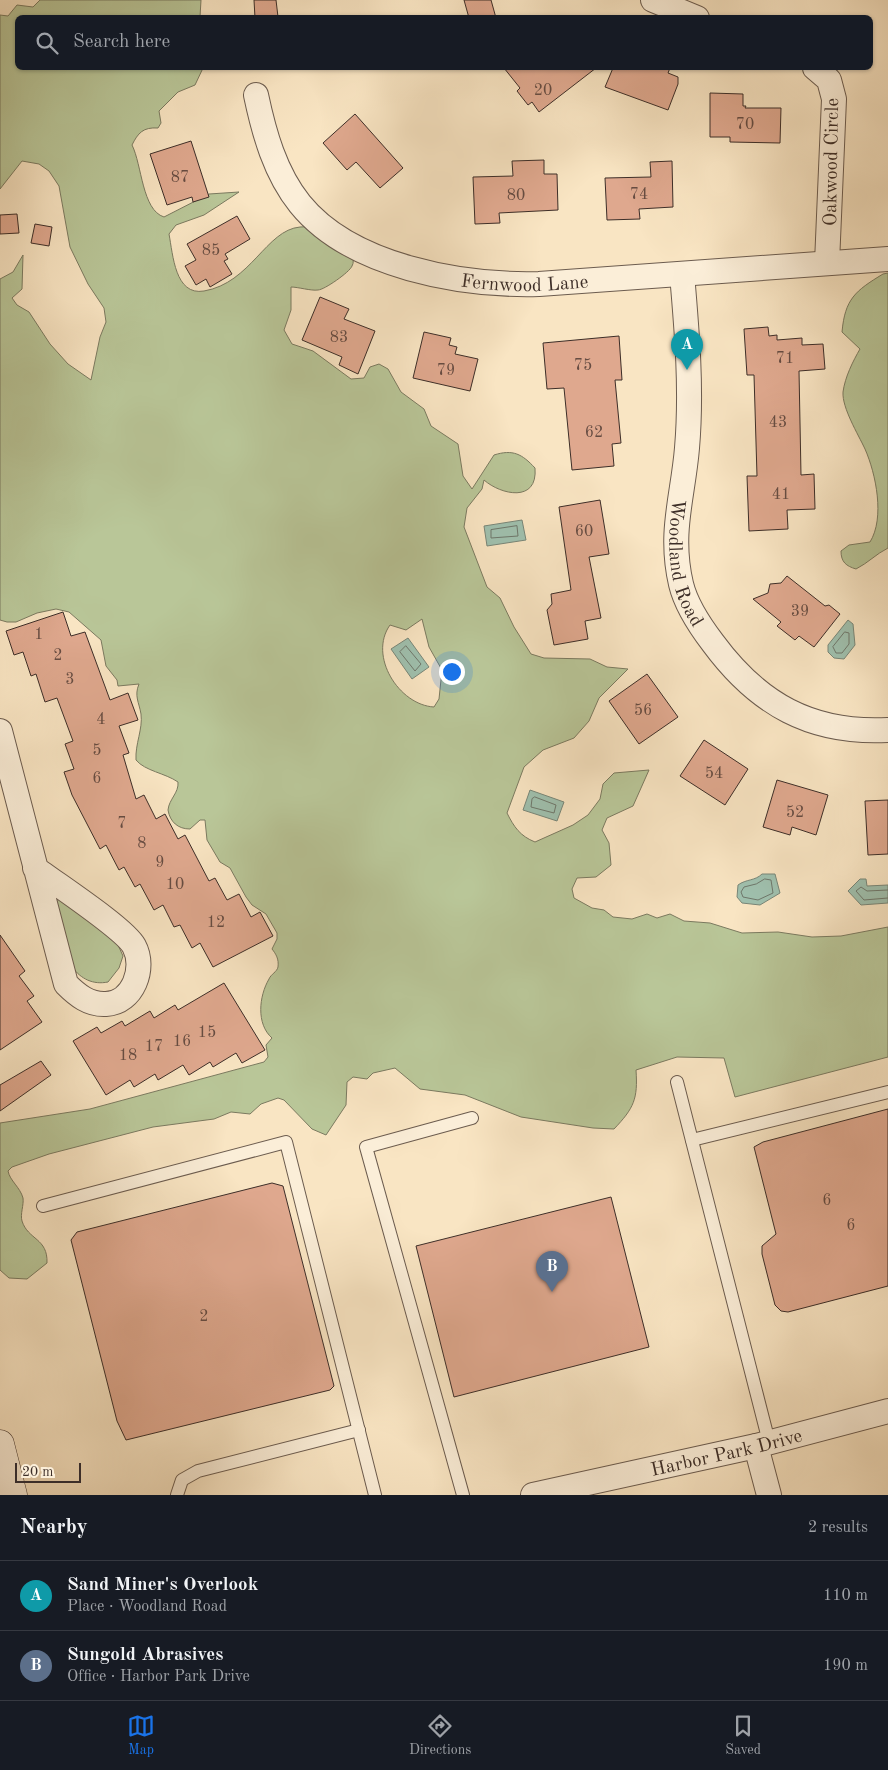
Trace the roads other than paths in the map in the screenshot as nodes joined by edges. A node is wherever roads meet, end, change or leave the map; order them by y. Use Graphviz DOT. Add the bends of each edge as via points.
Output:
graph roads {
  1 [pos="653,0"];
  2 [pos="690,15"];
  3 [pos="817,70"];
  4 [pos="256,95"];
  5 [pos="888,259"];
  6 [pos="827,263"];
  7 [pos="682,274"];
  8 [pos="888,730"];
  9 [pos="0,731"];
  10 [pos="35,868"];
  11 [pos="677,1082"];
  12 [pos="888,1092"];
  13 [pos="472,1118"];
  14 [pos="692,1140"];
  15 [pos="43,1206"];
  16 [pos="888,1411"];
  17 [pos="359,1430"];
  18 [pos="0,1444"];
  19 [pos="762,1444"];
  20 [pos="13,1495"];
  21 [pos="177,1495"];
  22 [pos="375,1495"];
  23 [pos="463,1495"];
  24 [pos="533,1495"];
  25 [pos="769,1495"];
  1 -- 2 [label="street"];
  3 -- 6 [label="street, Oakwood Circle" via="829,80 834,99"];
  4 -- 7 [label="street, Fernwood Lane" via="264,131 278,167 300,204 329,231 371,254 428,272 500,284"];
  5 -- 6 [label="street, Fernwood Lane"];
  6 -- 7 [label="street, Fernwood Lane"];
  7 -- 8 [label="street, Woodland Road" via="690,398 687,450 676,519 681,585 696,618 733,670 748,685 785,710 823,724"];
  9 -- 10 [label="street"];
  10 -- 10 [label="street" via="66,984 89,1001 106,1004 123,998 135,984 141,962 134,945"];
  11 -- 14 [label="lane"];
  12 -- 14 [label="lane"];
  13 -- 23 [label="lane" via="366,1147"];
  14 -- 19 [label="lane"];
  15 -- 17 [label="lane" via="286,1142"];
  16 -- 19 [label="street, Harbor Park Drive"];
  17 -- 21 [label="lane" via="198,1471 182,1480"];
  17 -- 22 [label="lane"];
  18 -- 20 [label="main road"];
  19 -- 24 [label="street, Harbor Park Drive"];
  19 -- 25 [label="street"];
}
